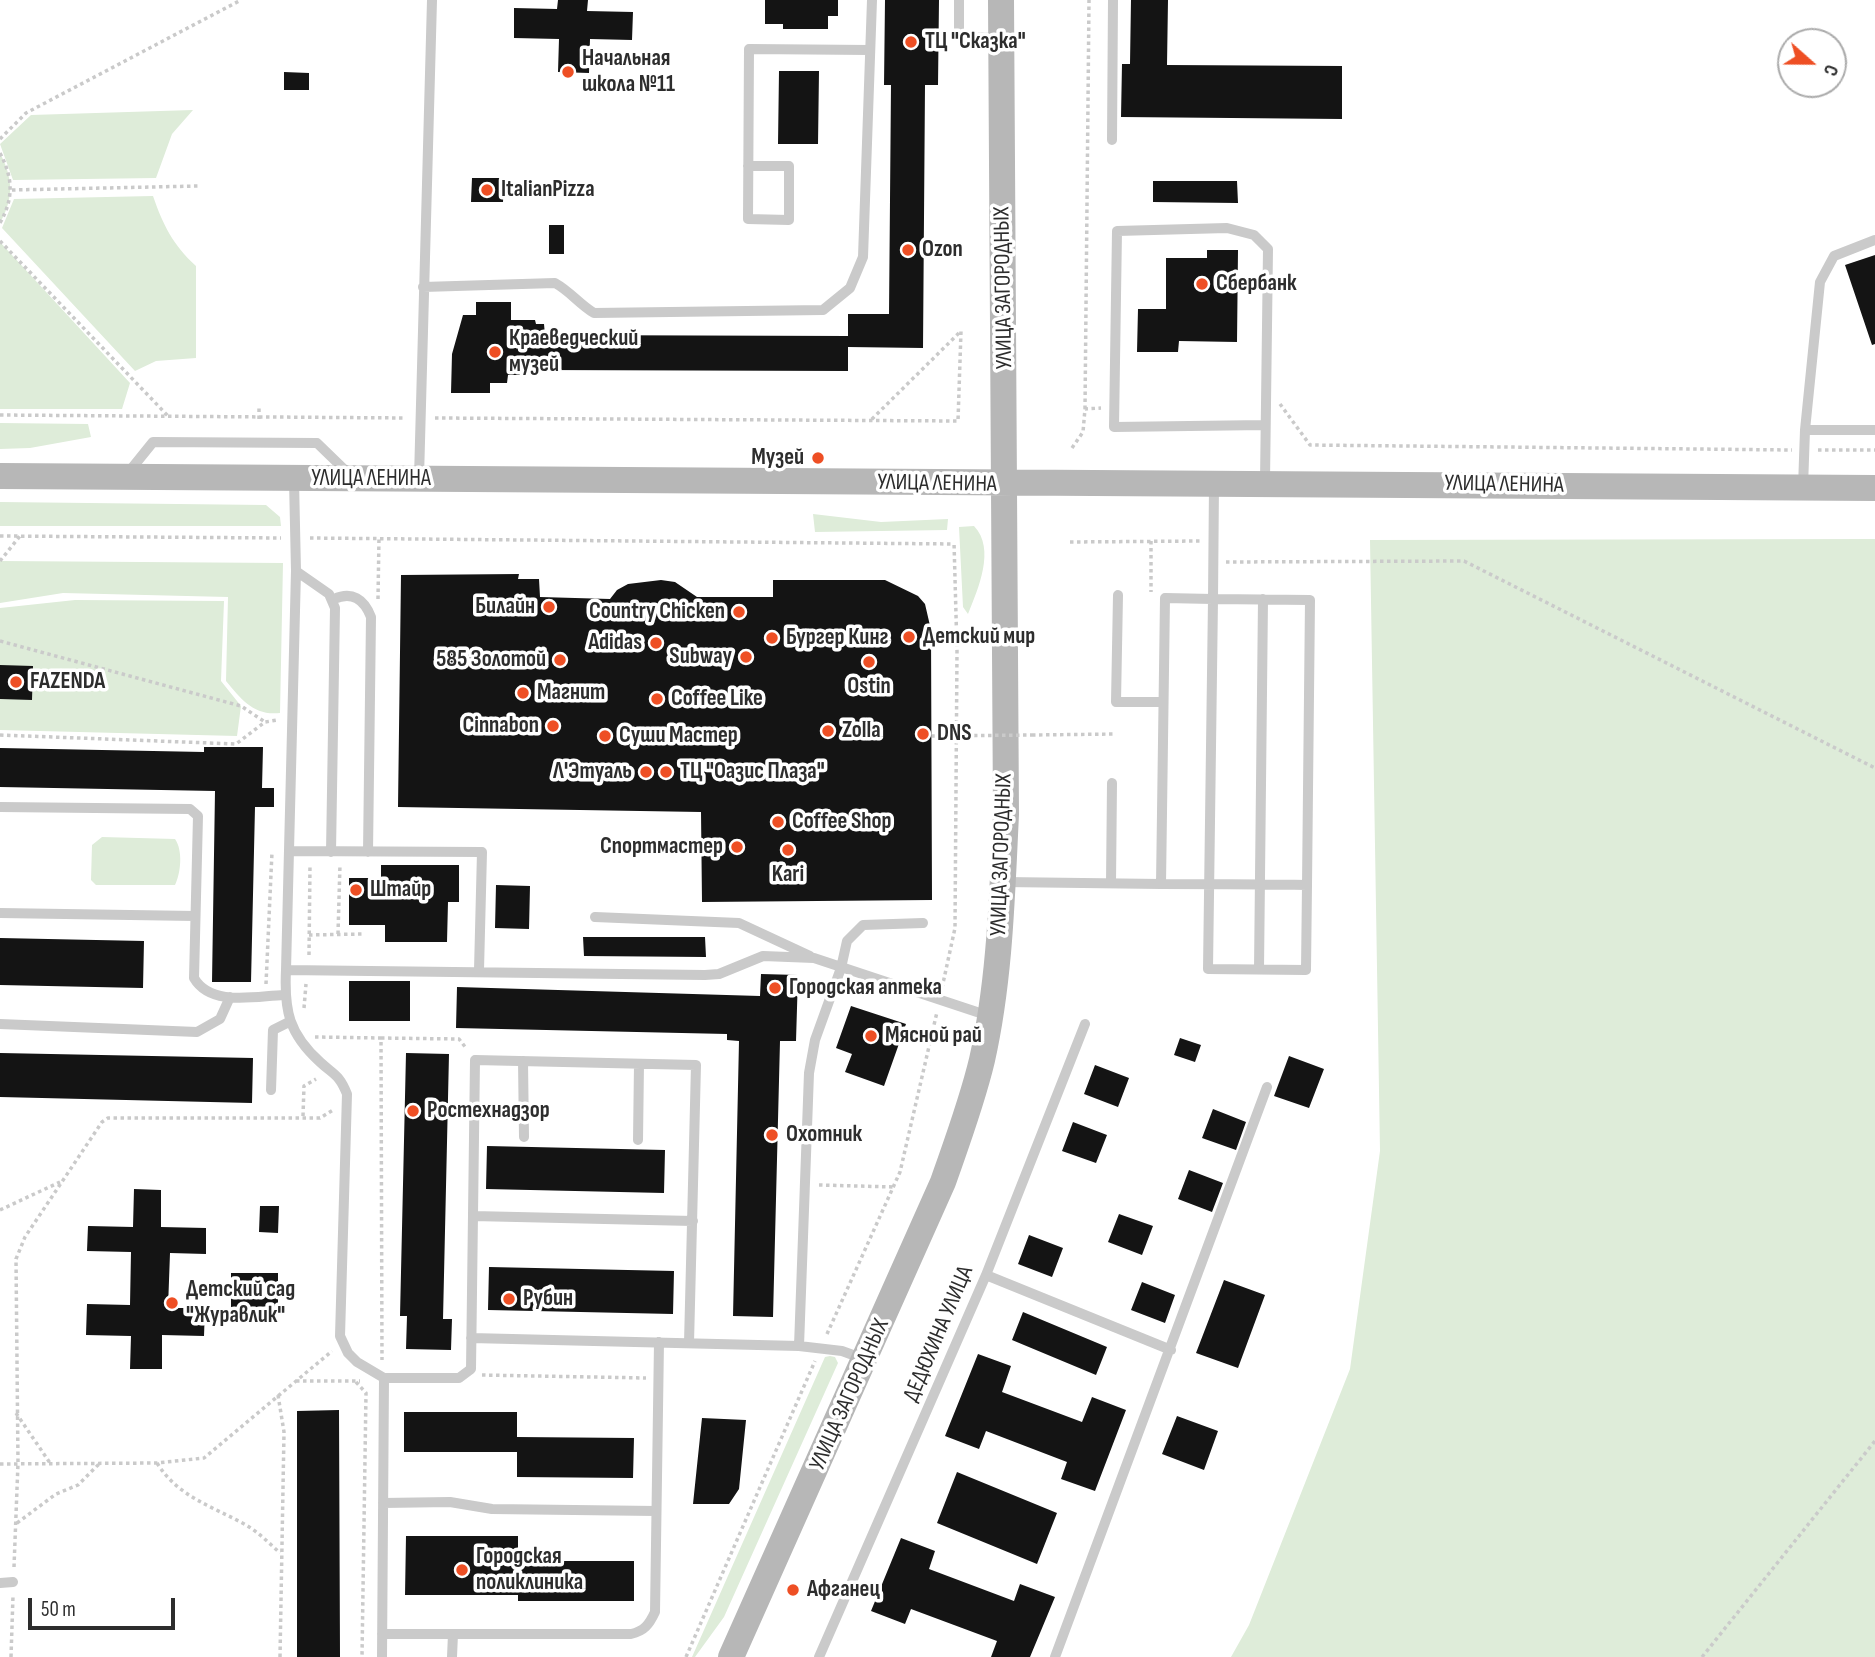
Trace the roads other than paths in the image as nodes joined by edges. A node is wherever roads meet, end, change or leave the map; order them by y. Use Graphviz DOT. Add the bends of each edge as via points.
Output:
graph roads {
  1 [pos="432,0"];
  2 [pos="872,0"];
  3 [pos="959,0"];
  4 [pos="1001,0"];
  5 [pos="1113,0"];
  6 [pos="1001,38"];
  7 [pos="870,50"];
  8 [pos="1112,140"];
  9 [pos="748,166"];
  10 [pos="1875,240"];
  11 [pos="423,287"];
  12 [pos="1265,425"];
  13 [pos="1805,430"];
  14 [pos="1875,430"];
  15 [pos="0,476"];
  16 [pos="125,477"];
  17 [pos="419,478"];
  18 [pos="294,479"];
  19 [pos="353,479"];
  20 [pos="1265,483"];
  21 [pos="1005,484"];
  22 [pos="1214,484"];
  23 [pos="1803,488"];
  24 [pos="1875,488"];
  25 [pos="296,571"];
  26 [pos="1118,595"];
  27 [pos="1213,599"];
  28 [pos="1263,599"];
  29 [pos="334,600"];
  30 [pos="1163,702"];
  31 [pos="1112,783"];
  32 [pos="0,807"];
  33 [pos="289,851"];
  34 [pos="336,852"];
  35 [pos="368,852"];
  36 [pos="1003,882"];
  37 [pos="1111,883"];
  38 [pos="1161,884"];
  39 [pos="1210,884"];
  40 [pos="1260,884"];
  41 [pos="1307,885"];
  42 [pos="0,912"];
  43 [pos="195,916"];
  44 [pos="595,917"];
  45 [pos="923,923"];
  46 [pos="814,958"];
  47 [pos="841,968"];
  48 [pos="1259,969"];
  49 [pos="286,970"];
  50 [pos="479,970"];
  51 [pos="284,995"];
  52 [pos="230,997"];
  53 [pos="990,1016"];
  54 [pos="289,1022"];
  55 [pos="0,1024"];
  56 [pos="1086,1024"];
  57 [pos="523,1062"];
  58 [pos="639,1064"];
  59 [pos="1267,1087"];
  60 [pos="271,1090"];
  61 [pos="524,1137"];
  62 [pos="638,1140"];
  63 [pos="473,1216"];
  64 [pos="693,1221"];
  65 [pos="986,1275"];
  66 [pos="471,1338"];
  67 [pos="659,1342"];
  68 [pos="689,1343"];
  69 [pos="799,1346"];
  70 [pos="1171,1350"];
  71 [pos="867,1359"];
  72 [pos="384,1378"];
  73 [pos="383,1503"];
  74 [pos="656,1511"];
  75 [pos="13,1582"];
  76 [pos="0,1583"];
  77 [pos="382,1634"];
  78 [pos="453,1634"];
  79 [pos="382,1657"];
  80 [pos="452,1657"];
  81 [pos="731,1657"];
  82 [pos="819,1657"];
  83 [pos="1055,1657"];
  1 -- 11 [label="lane"];
  2 -- 7 [label="lane"];
  3 -- 6 [label="lane" via="959,37"];
  4 -- 6 [label="main road, УЛИЦА ЗАГОРОДНЫХ"];
  5 -- 8 [label="lane"];
  6 -- 21 [label="main road, УЛИЦА ЗАГОРОДНЫХ"];
  7 -- 9 [label="lane" via="749,49"];
  7 -- 11 [label="lane" via="863,257 850,288 823,310 594,313 555,283"];
  9 -- 9 [label="lane" via="748,219 789,220 789,166"];
  10 -- 13 [label="lane" via="1834,256 1823,274 1813,325"];
  11 -- 17 [label="lane"];
  12 -- 12 [label="lane" via="1268,249 1254,235 1227,228 1117,231 1114,428"];
  12 -- 20 [label="lane"];
  13 -- 14 [label="lane"];
  13 -- 23 [label="lane"];
  15 -- 16 [label="main road, УЛИЦА ЛЕНИНА"];
  16 -- 18 [label="main road, УЛИЦА ЛЕНИНА"];
  16 -- 19 [label="lane" via="153,442 317,443"];
  17 -- 19 [label="main road, УЛИЦА ЛЕНИНА"];
  17 -- 21 [label="main road, УЛИЦА ЛЕНИНА"];
  18 -- 19 [label="main road, УЛИЦА ЛЕНИНА"];
  18 -- 25 [label="lane"];
  20 -- 22 [label="main road, УЛИЦА ЛЕНИНА"];
  20 -- 23 [label="main road, УЛИЦА ЛЕНИНА"];
  21 -- 22 [label="main road, УЛИЦА ЛЕНИНА"];
  21 -- 36 [label="main road, УЛИЦА ЗАГОРОДНЫХ"];
  22 -- 27 [label="lane"];
  23 -- 24 [label="main road, УЛИЦА ЛЕНИНА"];
  25 -- 29 [label="lane"];
  25 -- 33 [label="lane"];
  26 -- 30 [label="lane" via="1116,702"];
  27 -- 28 [label="lane"];
  27 -- 30 [label="lane" via="1165,598"];
  27 -- 39 [label="lane"];
  28 -- 40 [label="lane"];
  28 -- 41 [label="lane" via="1311,600"];
  29 -- 34 [label="lane"];
  29 -- 35 [label="lane" via="343,595 358,597 371,617"];
  30 -- 38 [label="lane"];
  31 -- 37 [label="lane"];
  32 -- 43 [label="lane" via="190,809 198,816"];
  33 -- 34 [label="lane"];
  33 -- 49 [label="lane"];
  34 -- 35 [label="lane"];
  35 -- 50 [label="lane" via="482,852"];
  36 -- 37 [label="lane"];
  36 -- 53 [label="main road, УЛИЦА ЗАГОРОДНЫХ"];
  37 -- 38 [label="lane"];
  38 -- 39 [label="lane"];
  39 -- 40 [label="lane"];
  39 -- 48 [label="lane" via="1208,969"];
  40 -- 41 [label="lane"];
  40 -- 48 [label="lane"];
  41 -- 48 [label="lane" via="1306,970"];
  42 -- 43 [label="lane"];
  43 -- 52 [label="lane" via="194,978 200,989"];
  44 -- 46 [label="lane" via="739,923"];
  45 -- 47 [label="lane" via="863,925 847,941"];
  46 -- 47 [label="lane"];
  46 -- 50 [label="lane" via="762,956 705,975"];
  47 -- 53 [label="lane"];
  47 -- 69 [label="lane" via="815,1040 809,1073"];
  49 -- 50 [label="lane"];
  49 -- 51 [label="lane"];
  51 -- 52 [label="lane"];
  51 -- 54 [label="lane"];
  52 -- 55 [label="lane" via="220,1019 197,1032"];
  53 -- 71 [label="main road, УЛИЦА ЗАГОРОДНЫХ" via="970,1102 947,1172"];
  54 -- 60 [label="lane" via="273,1030"];
  54 -- 72 [label="lane" via="301,1045 339,1075 346,1094 340,1336 357,1362"];
  56 -- 65 [label="lane, ДЕДЮХИНА УЛИЦА"];
  57 -- 58 [label="lane"];
  57 -- 61 [label="lane"];
  57 -- 63 [label="lane" via="475,1060"];
  58 -- 62 [label="lane"];
  58 -- 64 [label="lane" via="696,1065"];
  59 -- 70 [label="lane"];
  63 -- 64 [label="lane"];
  63 -- 66 [label="lane"];
  64 -- 68 [label="lane"];
  65 -- 70 [label="lane"];
  65 -- 82 [label="lane, ДЕДЮХИНА УЛИЦА"];
  66 -- 67 [label="lane"];
  66 -- 72 [label="lane" via="471,1369 466,1375"];
  67 -- 68 [label="lane"];
  67 -- 74 [label="lane"];
  68 -- 69 [label="lane"];
  69 -- 71 [label="lane"];
  70 -- 83 [label="lane"];
  71 -- 81 [label="main road, УЛИЦА ЗАГОРОДНЫХ"];
  72 -- 73 [label="lane"];
  73 -- 74 [label="lane"];
  73 -- 77 [label="lane"];
  74 -- 78 [label="lane" via="655,1612 642,1631"];
  75 -- 76 [label="lane"];
  77 -- 78 [label="lane"];
  77 -- 79 [label="lane"];
  78 -- 80 [label="lane"];
}
